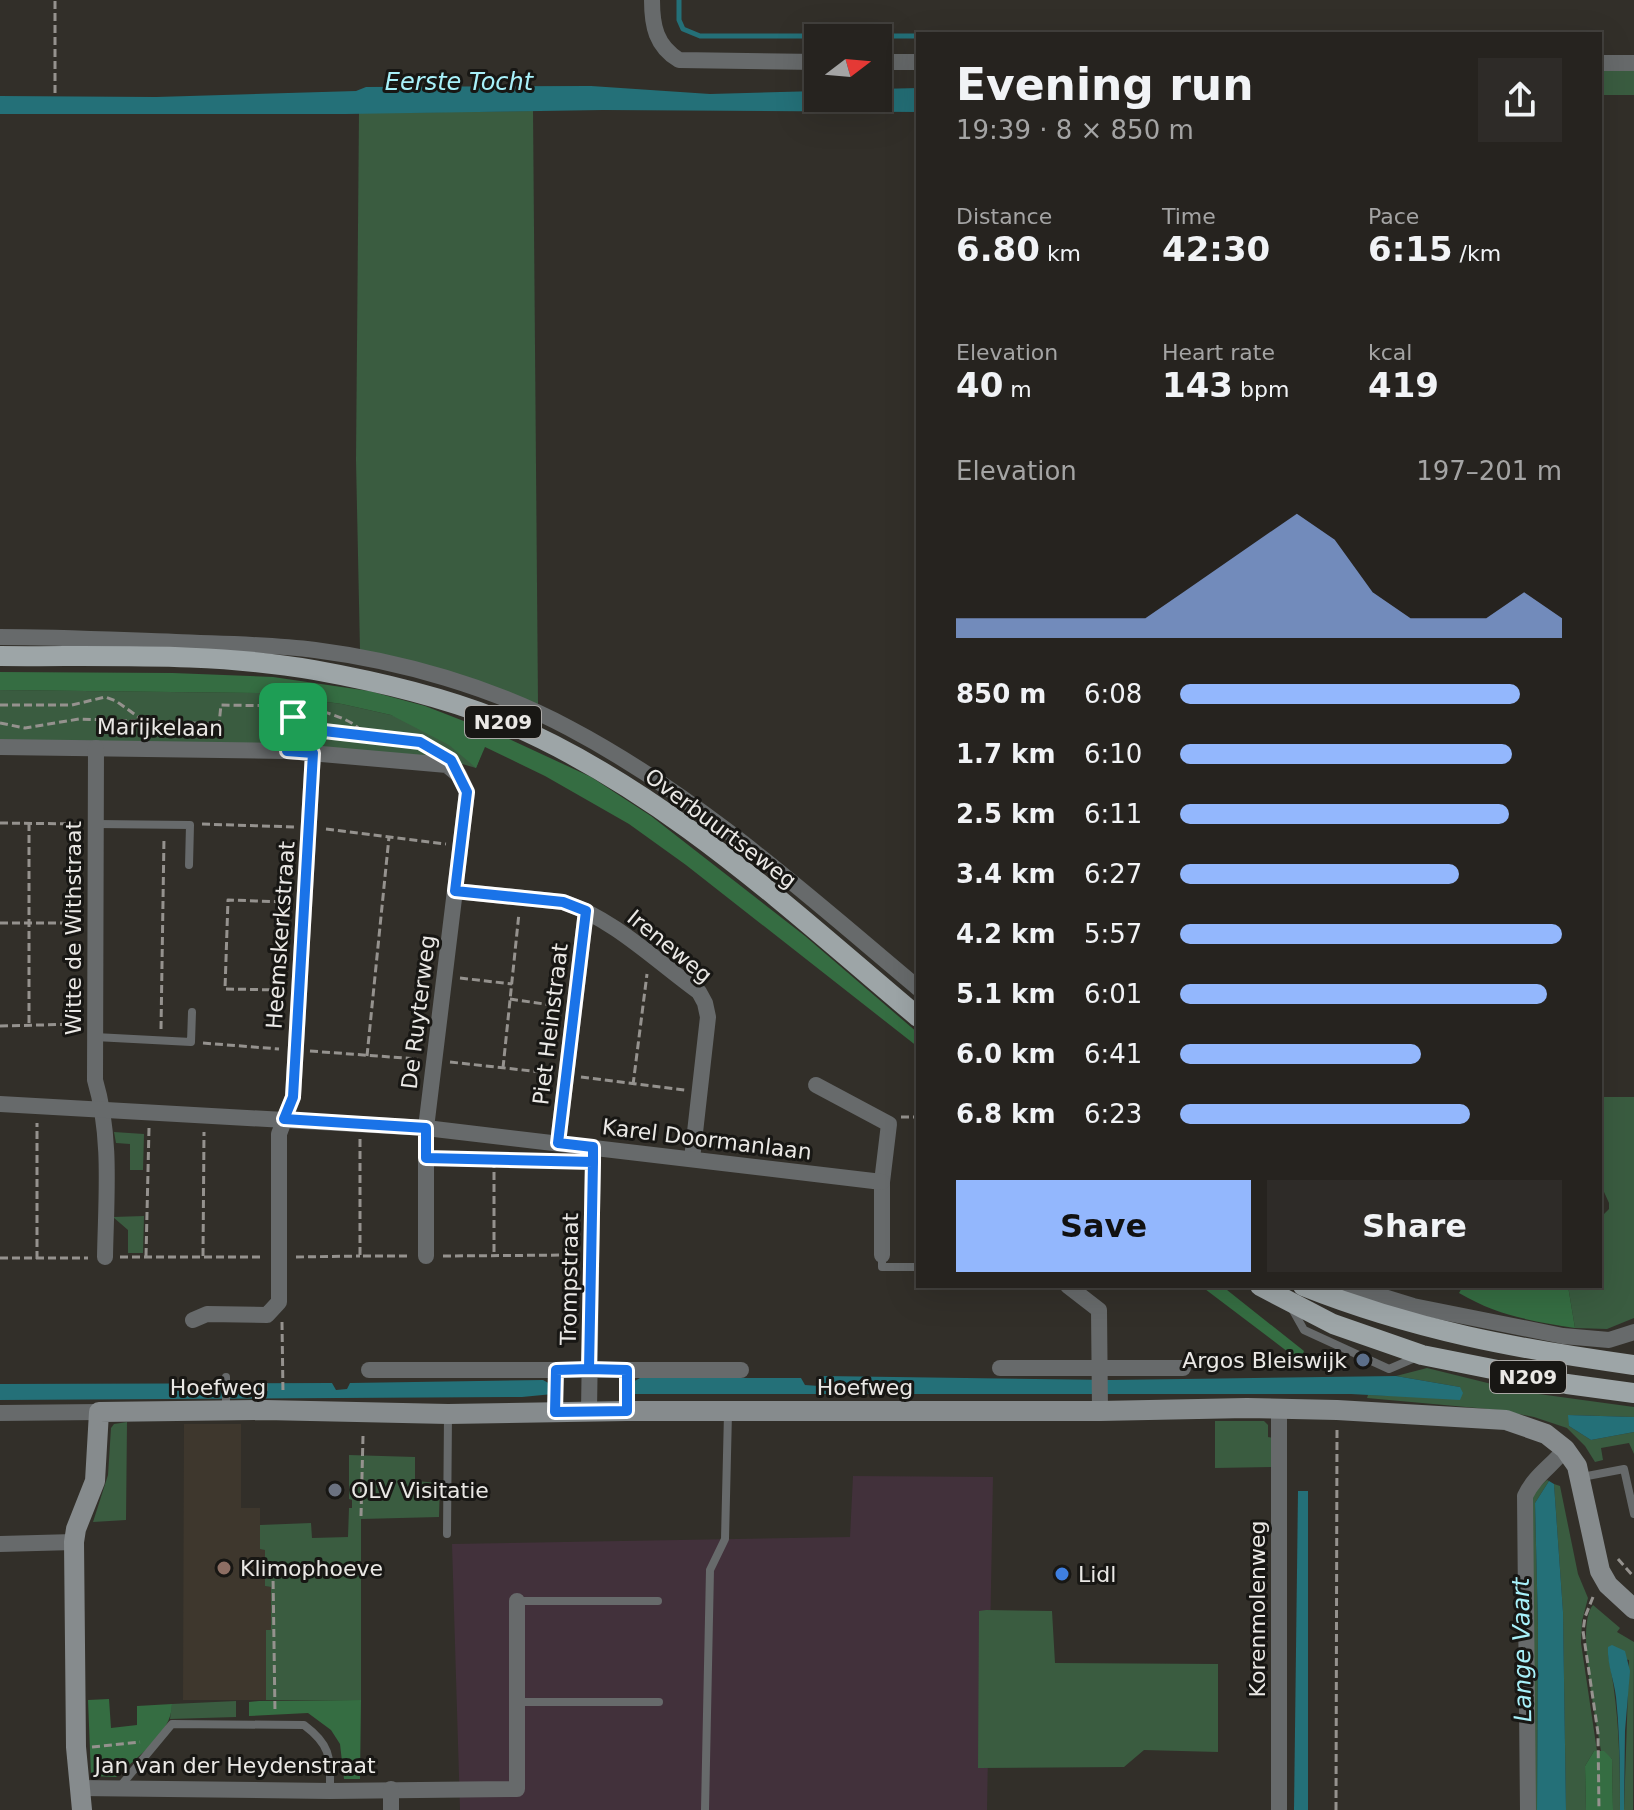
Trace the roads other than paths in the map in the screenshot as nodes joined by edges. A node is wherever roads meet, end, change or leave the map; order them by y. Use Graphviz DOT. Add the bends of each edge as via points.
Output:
graph roads {
  1 [pos="652,0"];
  2 [pos="804,62"];
  3 [pos="892,62"];
  4 [pos="916,62"];
  5 [pos="1602,63"];
  6 [pos="1634,63"];
  7 [pos="0,637"];
  8 [pos="0,656"];
  9 [pos="0,747"];
  10 [pos="96,748"];
  11 [pos="313,753"];
  12 [pos="459,775"];
  13 [pos="96,824"];
  14 [pos="189,865"];
  15 [pos="455,891"];
  16 [pos="586,911"];
  17 [pos="916,986"];
  18 [pos="192,1012"];
  19 [pos="916,1015"];
  20 [pos="95,1030"];
  21 [pos="816,1085"];
  22 [pos="0,1104"];
  23 [pos="104,1108"];
  24 [pos="284,1119"];
  25 [pos="426,1128"];
  26 [pos="558,1143"];
  27 [pos="593,1155"];
  28 [pos="692,1159"];
  29 [pos="882,1182"];
  30 [pos="882,1255"];
  31 [pos="426,1256"];
  32 [pos="105,1257"];
  33 [pos="916,1267"];
  34 [pos="1071,1288"];
  35 [pos="1263,1288"];
  36 [pos="1309,1288"];
  37 [pos="1354,1288"];
  38 [pos="193,1320"];
  39 [pos="1634,1332"];
  40 [pos="1634,1365"];
  41 [pos="1000,1368"];
  42 [pos="1183,1368"];
  43 [pos="589,1369"];
  44 [pos="369,1370"];
  45 [pos="741,1370"];
  46 [pos="1100,1372"];
  47 [pos="226,1377"];
  48 [pos="1634,1393"];
  49 [pos="1100,1405"];
  50 [pos="226,1407"];
  51 [pos="1279,1409"];
  52 [pos="589,1411"];
  53 [pos="99,1412"];
  54 [pos="728,1412"];
  55 [pos="0,1413"];
  56 [pos="448,1414"];
  57 [pos="1565,1449"];
  58 [pos="1581,1477"];
  59 [pos="1634,1514"];
  60 [pos="447,1534"];
  61 [pos="74,1542"];
  62 [pos="0,1544"];
  63 [pos="1626,1595"];
  64 [pos="517,1601"];
  65 [pos="658,1601"];
  66 [pos="1634,1609"];
  67 [pos="517,1702"];
  68 [pos="659,1702"];
  69 [pos="79,1788"];
  70 [pos="118,1789"];
  71 [pos="391,1789"];
  72 [pos="330,1791"];
  73 [pos="82,1810"];
  74 [pos="391,1810"];
  75 [pos="705,1810"];
  76 [pos="1279,1810"];
  77 [pos="1528,1810"];
  1 -- 2 [label="street" via="656,36 665,52 679,60"];
  3 -- 4 [label="street"];
  5 -- 6 [label="street"];
  7 -- 17 [label="street, Overbuurtseweg" via="312,650 385,662 505,699 568,727 706,813"];
  8 -- 19 [label="main road, Overbuurtseweg / N209" via="164,657 311,670 385,685 493,718 613,777 688,827"];
  9 -- 10 [label="street, Marijkelaan"];
  10 -- 11 [label="street, Marijkelaan"];
  10 -- 13 [label="street, Witte de Withstraat"];
  11 -- 12 [label="street, Marijkelaan" via="447,765"];
  11 -- 24 [label="street, Heemskerkstraat" via="293,1097"];
  12 -- 15 [label="street, De Ruyterweg" via="467,792"];
  13 -- 14 [label="lane" via="190,825"];
  13 -- 20 [label="street, Witte de Withstraat"];
  15 -- 16 [label="street, Ireneweg" via="563,902"];
  15 -- 25 [label="street, De Ruyterweg"];
  16 -- 26 [label="street, Piet Heinstraat"];
  16 -- 28 [label="street, Ireneweg" via="699,992 705,1003 708,1017"];
  18 -- 20 [label="lane" via="191,1042"];
  20 -- 23 [label="street, Witte de Withstraat" via="95,1080"];
  21 -- 29 [label="street" via="889,1124"];
  22 -- 23 [label="street, Karel Doormanlaan"];
  23 -- 24 [label="street, Karel Doormanlaan"];
  23 -- 32 [label="street, Witte de Withstraat"];
  24 -- 25 [label="street, Karel Doormanlaan"];
  24 -- 38 [label="street, Heemskerkstraat" via="279,1134 279,1302 267,1315 207,1314"];
  25 -- 26 [label="street, Karel Doormanlaan"];
  25 -- 31 [label="street, De Ruyterweg"];
  26 -- 27 [label="street, Karel Doormanlaan"];
  27 -- 28 [label="street, Karel Doormanlaan"];
  27 -- 43 [label="street, Trompstraat"];
  28 -- 29 [label="street, Karel Doormanlaan"];
  29 -- 30 [label="street"];
  30 -- 33 [label="lane" via="882,1267"];
  34 -- 46 [label="street" via="1099,1310"];
  35 -- 48 [label="main road, N209" via="1333,1324 1422,1355"];
  36 -- 40 [label="main road, N209" via="1424,1328"];
  37 -- 39 [label="street" via="1413,1306 1563,1336 1609,1340"];
  41 -- 46 [label="street"];
  42 -- 46 [label="street"];
  43 -- 44 [label="street"];
  43 -- 45 [label="street"];
  43 -- 52 [label="street, Trompstraat"];
  46 -- 49 [label="street"];
  47 -- 50 [label="lane"];
  49 -- 51 [label="street, Hoefweg" via="1200,1415"];
  49 -- 54 [label="street, Hoefweg"];
  50 -- 53 [label="street, Hoefweg"];
  50 -- 56 [label="street, Hoefweg"];
  51 -- 57 [label="street, Hoefweg" via="1506,1420 1546,1434"];
  51 -- 76 [label="street, Korenmolenweg"];
  52 -- 54 [label="street, Hoefweg"];
  52 -- 56 [label="street, Hoefweg"];
  53 -- 55 [label="street, Hoefweg"];
  53 -- 61 [label="street, Jan van der Heydenstraat" via="95,1481"];
  54 -- 75 [label="lane" via="725,1539 709,1584"];
  56 -- 60 [label="lane"];
  57 -- 58 [label="street, Hoefweg"];
  57 -- 77 [label="street" via="1525,1496"];
  58 -- 59 [label="lane" via="1624,1469"];
  58 -- 63 [label="street, Hoefweg" via="1600,1571 1608,1585"];
  61 -- 62 [label="street"];
  61 -- 69 [label="street, Jan van der Heydenstraat"];
  63 -- 66 [label="street, Hoefweg"];
  64 -- 65 [label="lane"];
  64 -- 67 [label="street"];
  67 -- 68 [label="lane"];
  67 -- 71 [label="street, Jan van der Heydenstraat" via="517,1789"];
  69 -- 70 [label="street, Jan van der Heydenstraat"];
  69 -- 73 [label="street, Jan van der Heydenstraat"];
  70 -- 72 [label="street, Jan van der Heydenstraat"];
  70 -- 72 [label="lane" via="172,1724 304,1725 321,1738 330,1761"];
  71 -- 72 [label="street, Jan van der Heydenstraat"];
  71 -- 74 [label="street"];
}
